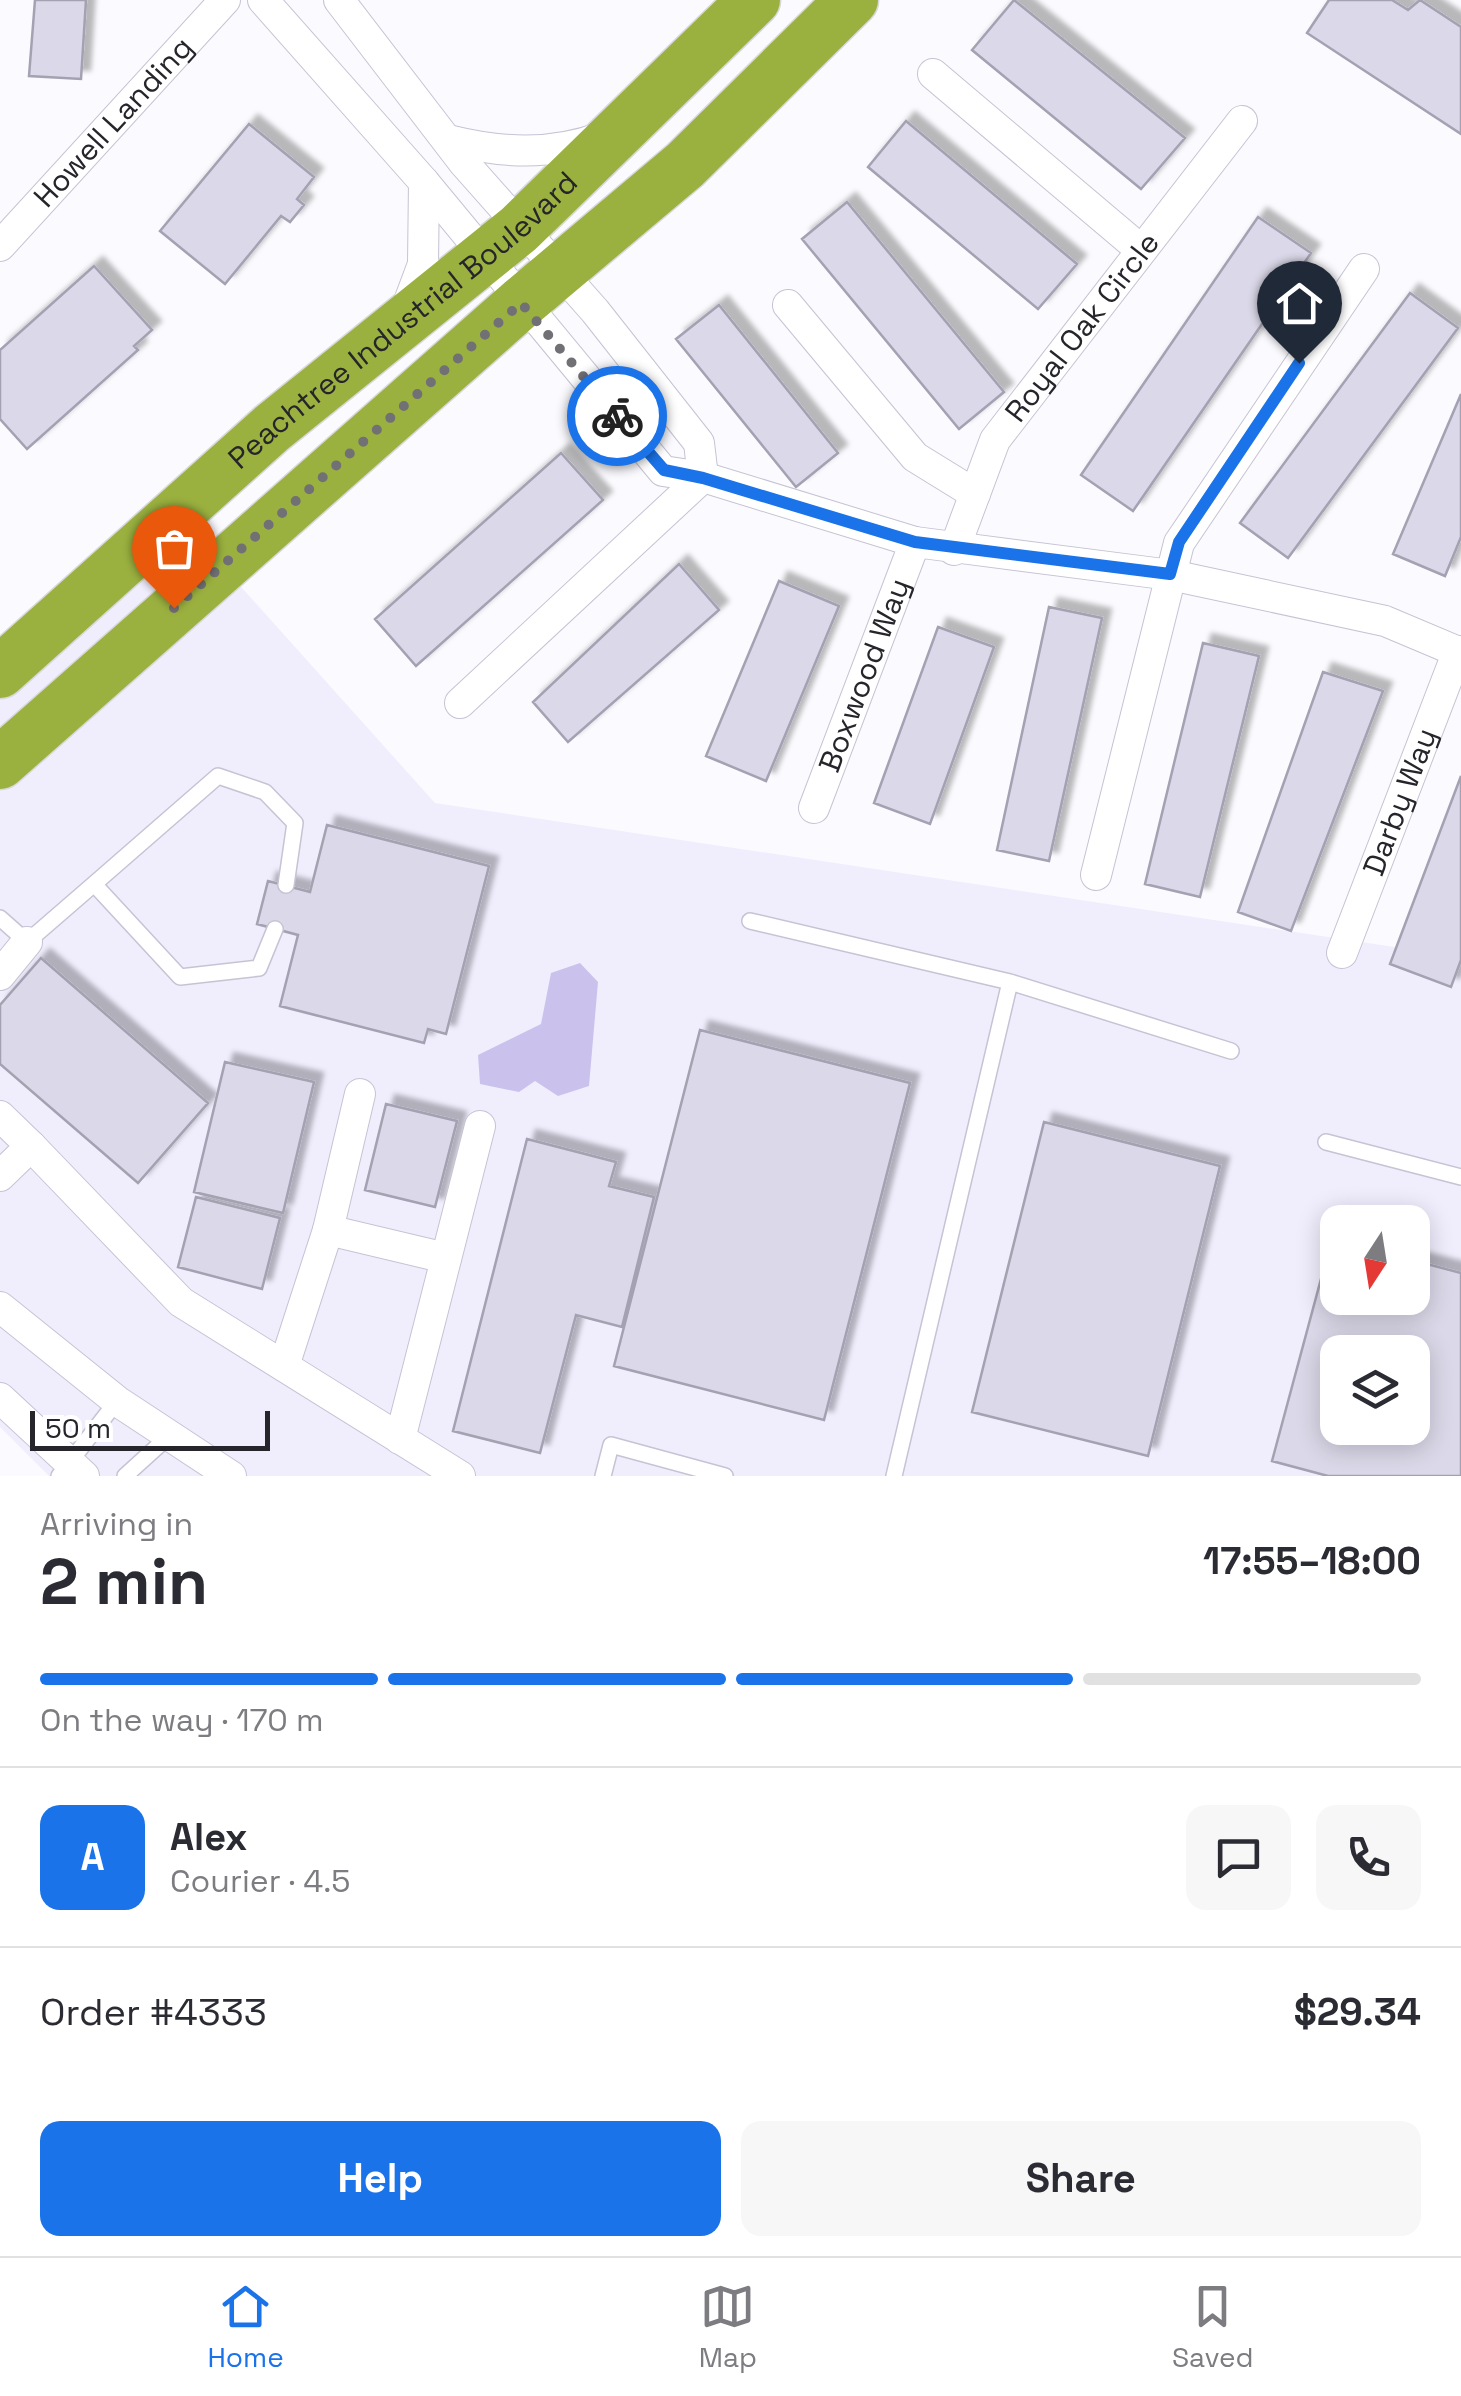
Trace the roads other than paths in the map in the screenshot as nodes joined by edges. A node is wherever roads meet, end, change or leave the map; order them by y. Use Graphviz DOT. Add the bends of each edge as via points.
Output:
graph roads {
  1 [pos="225,0"];
  2 [pos="263,0"];
  3 [pos="338,0"];
  4 [pos="754,0"];
  5 [pos="852,0"];
  6 [pos="933,74"];
  7 [pos="1242,122"];
  8 [pos="619,130"];
  9 [pos="448,140"];
  10 [pos="424,182"];
  11 [pos="502,242"];
  12 [pos="0,246"];
  13 [pos="1141,250"];
  14 [pos="1364,269"];
  15 [pos="561,271"];
  16 [pos="521,303"];
  17 [pos="788,305"];
  18 [pos="402,321"];
  19 [pos="703,478"];
  20 [pos="975,494"];
  21 [pos="915,542"];
  22 [pos="954,550"];
  23 [pos="1170,574"];
  24 [pos="1459,652"];
  25 [pos="0,672"];
  26 [pos="460,703"];
  27 [pos="0,763"];
  28 [pos="814,808"];
  29 [pos="1096,874"];
  30 [pos="94,884"];
  31 [pos="286,886"];
  32 [pos="0,918"];
  33 [pos="750,922"];
  34 [pos="275,929"];
  35 [pos="27,942"];
  36 [pos="1342,952"];
  37 [pos="0,975"];
  38 [pos="1010,982"];
  39 [pos="1231,1052"];
  40 [pos="360,1094"];
  41 [pos="0,1116"];
  42 [pos="480,1126"];
  43 [pos="1326,1142"];
  44 [pos="30,1146"];
  45 [pos="0,1176"];
  46 [pos="1461,1177"];
  47 [pos="328,1230"];
  48 [pos="446,1258"];
  49 [pos="0,1307"];
  50 [pos="284,1366"];
  51 [pos="0,1398"];
  52 [pos="117,1401"];
  53 [pos="168,1436"];
  54 [pos="400,1439"];
  55 [pos="70,1472"];
  56 [pos="125,1476"];
  57 [pos="231,1476"];
  58 [pos="460,1476"];
  59 [pos="603,1476"];
  60 [pos="725,1476"];
  61 [pos="894,1476"];
  1 -- 12 [label="street, Howell Landing"];
  2 -- 10 [label="street"];
  3 -- 9 [label="street"];
  4 -- 8 [label="highway, Peachtree Industrial Boulevard"];
  5 -- 15 [label="highway" via="685,165"];
  6 -- 13 [label="street"];
  7 -- 13 [label="street, Royal Oak Circle"];
  8 -- 9 [label="street" via="557,151"];
  8 -- 11 [label="highway, Peachtree Industrial Boulevard"];
  9 -- 11 [label="street"];
  10 -- 11 [label="street"];
  10 -- 18 [label="street" via="422,264"];
  11 -- 15 [label="street"];
  11 -- 16 [label="street"];
  11 -- 18 [label="highway, Peachtree Industrial Boulevard"];
  13 -- 20 [label="street, Royal Oak Circle" via="995,440"];
  14 -- 23 [label="street" via="1179,542"];
  15 -- 16 [label="highway"];
  15 -- 19 [label="street" via="699,443"];
  16 -- 19 [label="street" via="664,470"];
  16 -- 27 [label="highway"];
  17 -- 20 [label="street" via="915,456"];
  18 -- 25 [label="highway, Peachtree Industrial Boulevard"];
  19 -- 21 [label="street"];
  19 -- 26 [label="street"];
  20 -- 22 [label="street, Royal Oak Circle"];
  21 -- 22 [label="street"];
  21 -- 28 [label="street, Boxwood Way"];
  22 -- 23 [label="street"];
  23 -- 24 [label="street" via="1385,621"];
  23 -- 29 [label="street"];
  24 -- 36 [label="street, Darby Way"];
  30 -- 31 [label="lane" via="218,776 266,792 295,823"];
  30 -- 34 [label="lane" via="180,977 259,968"];
  30 -- 35 [label="lane"];
  32 -- 35 [label="lane"];
  33 -- 38 [label="lane"];
  35 -- 37 [label="street"];
  38 -- 39 [label="lane"];
  38 -- 61 [label="lane"];
  40 -- 47 [label="street"];
  41 -- 44 [label="street"];
  42 -- 48 [label="street"];
  43 -- 46 [label="lane"];
  44 -- 45 [label="street"];
  44 -- 50 [label="street" via="182,1302"];
  47 -- 48 [label="street"];
  47 -- 50 [label="street"];
  48 -- 54 [label="street"];
  49 -- 52 [label="street"];
  50 -- 54 [label="street"];
  51 -- 55 [label="street"];
  52 -- 53 [label="street"];
  52 -- 55 [label="lane"];
  53 -- 56 [label="lane"];
  53 -- 57 [label="street"];
  54 -- 58 [label="street"];
  59 -- 60 [label="lane" via="610,1444"];
}
